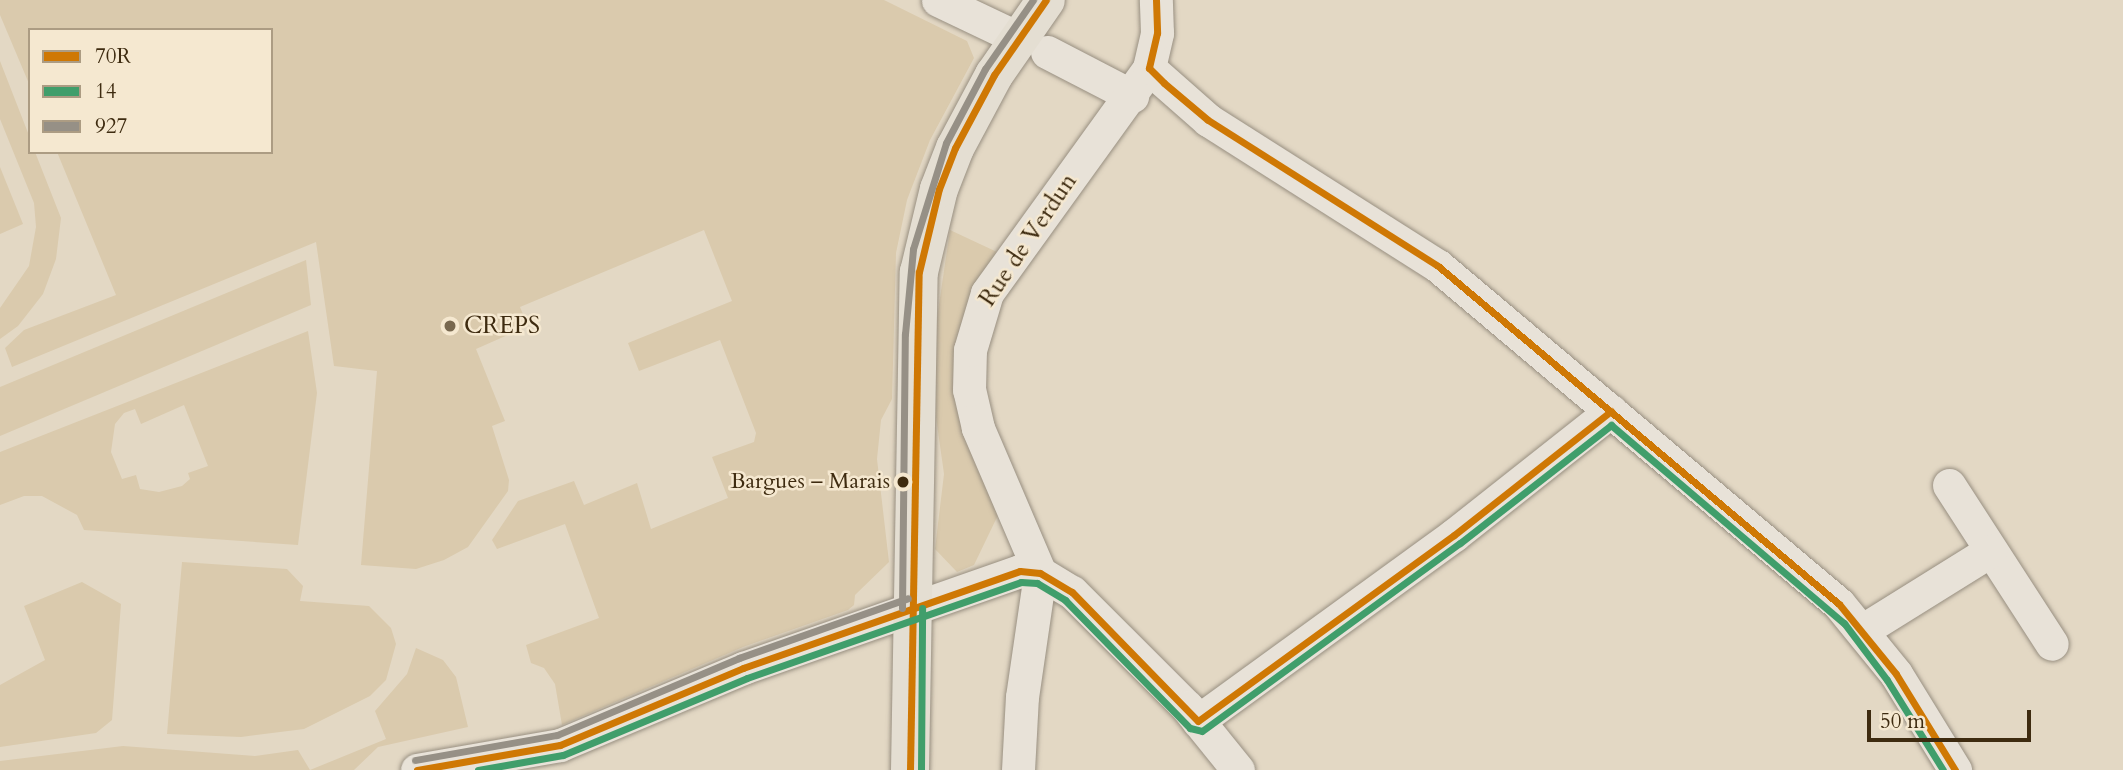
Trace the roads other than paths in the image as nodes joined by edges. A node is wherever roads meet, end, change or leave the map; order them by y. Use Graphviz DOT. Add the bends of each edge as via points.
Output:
graph roads {
  1 [pos="937,0"];
  2 [pos="1046,0"];
  3 [pos="1156,0"];
  4 [pos="1033,45"];
  5 [pos="1149,68"];
  6 [pos="1132,96"];
  7 [pos="1612,411"];
  8 [pos="1949,485"];
  9 [pos="1990,551"];
  10 [pos="1040,573"];
  11 [pos="912,608"];
  12 [pos="1863,629"];
  13 [pos="2052,644"];
  14 [pos="624,718"];
  15 [pos="1198,721"];
  16 [pos="484,764"];
  17 [pos="417,770"];
  18 [pos="532,770"];
  19 [pos="910,770"];
  20 [pos="1018,770"];
  21 [pos="1238,770"];
  22 [pos="1955,770"];
  1 -- 4 [label="street"];
  2 -- 4 [label="main road"];
  3 -- 5 [label="street, Rue de Verdun" via="1157,33"];
  4 -- 6 [label="street"];
  4 -- 11 [label="main road" via="955,148 933,210 919,272"];
  5 -- 6 [label="street, Rue de Verdun"];
  5 -- 7 [label="street" via="1208,120 1420,252"];
  6 -- 10 [label="street, Rue de Verdun" via="987,293 970,350 969,390 978,428"];
  7 -- 12 [label="street"];
  7 -- 15 [label="street" via="1444,542"];
  8 -- 9 [label="street"];
  9 -- 12 [label="street"];
  9 -- 13 [label="street"];
  10 -- 11 [label="street" via="1012,572"];
  10 -- 15 [label="street" via="1072,592"];
  10 -- 20 [label="street" via="1022,697"];
  11 -- 14 [label="street" via="743,668"];
  11 -- 19 [label="main road"];
  12 -- 22 [label="street"];
  14 -- 16 [label="street" via="540,751"];
  14 -- 18 [label="street" via="584,746"];
  15 -- 21 [label="street"];
  16 -- 17 [label="street"];
}
